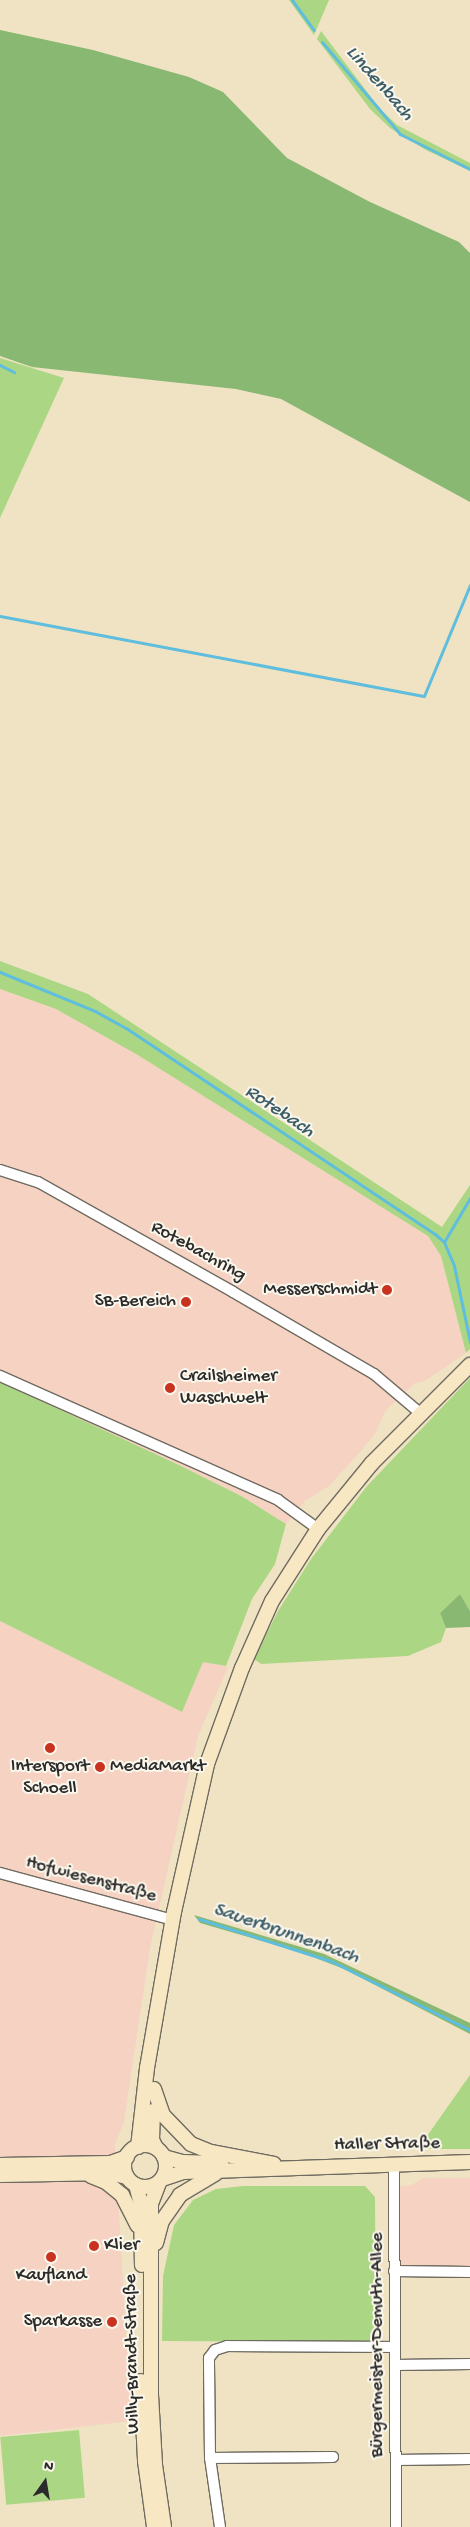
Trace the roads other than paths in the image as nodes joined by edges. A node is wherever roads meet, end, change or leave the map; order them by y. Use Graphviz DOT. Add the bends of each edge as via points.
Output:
graph roads {
  1 [pos="0,1170"];
  2 [pos="470,1365"];
  3 [pos="0,1376"];
  4 [pos="420,1413"];
  5 [pos="318,1529"];
  6 [pos="0,1873"];
  7 [pos="172,1920"];
  8 [pos="152,2046"];
  9 [pos="154,2089"];
  10 [pos="138,2147"];
  11 [pos="160,2153"];
  12 [pos="127,2157"];
  13 [pos="470,2162"];
  14 [pos="278,2164"];
  15 [pos="394,2164"];
  16 [pos="0,2165"];
  17 [pos="304,2166"];
  18 [pos="223,2172"];
  19 [pos="84,2173"];
  20 [pos="0,2175"];
  21 [pos="132,2181"];
  22 [pos="160,2181"];
  23 [pos="141,2238"];
  24 [pos="394,2272"];
  25 [pos="470,2272"];
  26 [pos="151,2276"];
  27 [pos="394,2347"];
  28 [pos="470,2364"];
  29 [pos="394,2365"];
  30 [pos="333,2457"];
  31 [pos="210,2458"];
  32 [pos="470,2459"];
  33 [pos="396,2460"];
  34 [pos="154,2527"];
  35 [pos="164,2527"];
  36 [pos="220,2527"];
  37 [pos="396,2527"];
  1 -- 4 [label="street, Rotebachring" via="38,1182 258,1306 374,1374"];
  2 -- 4 [label="main road"];
  3 -- 5 [label="street" via="278,1500"];
  4 -- 5 [label="main road" via="372,1462"];
  5 -- 7 [label="main road" via="272,1602 227,1705 203,1781"];
  6 -- 7 [label="street, Hofwiesenstraße"];
  7 -- 8 [label="main road"];
  8 -- 9 [label="main road"];
  8 -- 10 [label="main road"];
  9 -- 11 [label="main road" via="151,2129"];
  9 -- 14 [label="main road" via="163,2115 191,2144 211,2152"];
  10 -- 11 [label="main road"];
  10 -- 12 [label="main road"];
  11 -- 14 [label="main road, Haller Straße" via="183,2162"];
  11 -- 22 [label="main road" via="166,2168"];
  12 -- 16 [label="main road" via="110,2163"];
  12 -- 21 [label="main road"];
  13 -- 15 [label="main road, Haller Straße"];
  14 -- 17 [label="main road, Haller Straße"];
  15 -- 17 [label="main road, Haller Straße"];
  15 -- 24 [label="street, Bürgermeister-Demuth-Allee"];
  17 -- 18 [label="main road, Haller Straße"];
  18 -- 22 [label="main road, Haller Straße" via="183,2172"];
  18 -- 26 [label="main road" via="190,2187 168,2209 158,2235"];
  19 -- 20 [label="main road"];
  19 -- 21 [label="main road"];
  19 -- 23 [label="main road" via="106,2182 122,2195 134,2213"];
  21 -- 22 [label="main road" via="148,2187"];
  21 -- 23 [label="main road, Willy-Brandt-Straße" via="140,2195"];
  22 -- 26 [label="main road, Willy-Brandt-Straße" via="151,2204"];
  23 -- 34 [label="main road, Willy-Brandt-Straße" via="141,2409"];
  24 -- 25 [label="street"];
  24 -- 27 [label="street, Bürgermeister-Demuth-Allee"];
  26 -- 35 [label="main road, Willy-Brandt-Straße" via="152,2420"];
  27 -- 29 [label="street, Bürgermeister-Demuth-Allee"];
  27 -- 31 [label="street" via="226,2346 215,2350 209,2358"];
  28 -- 29 [label="street"];
  29 -- 33 [label="street, Bürgermeister-Demuth-Allee"];
  30 -- 31 [label="street"];
  31 -- 36 [label="street"];
  32 -- 33 [label="street"];
  33 -- 37 [label="street, Bürgermeister-Demuth-Allee"];
}
